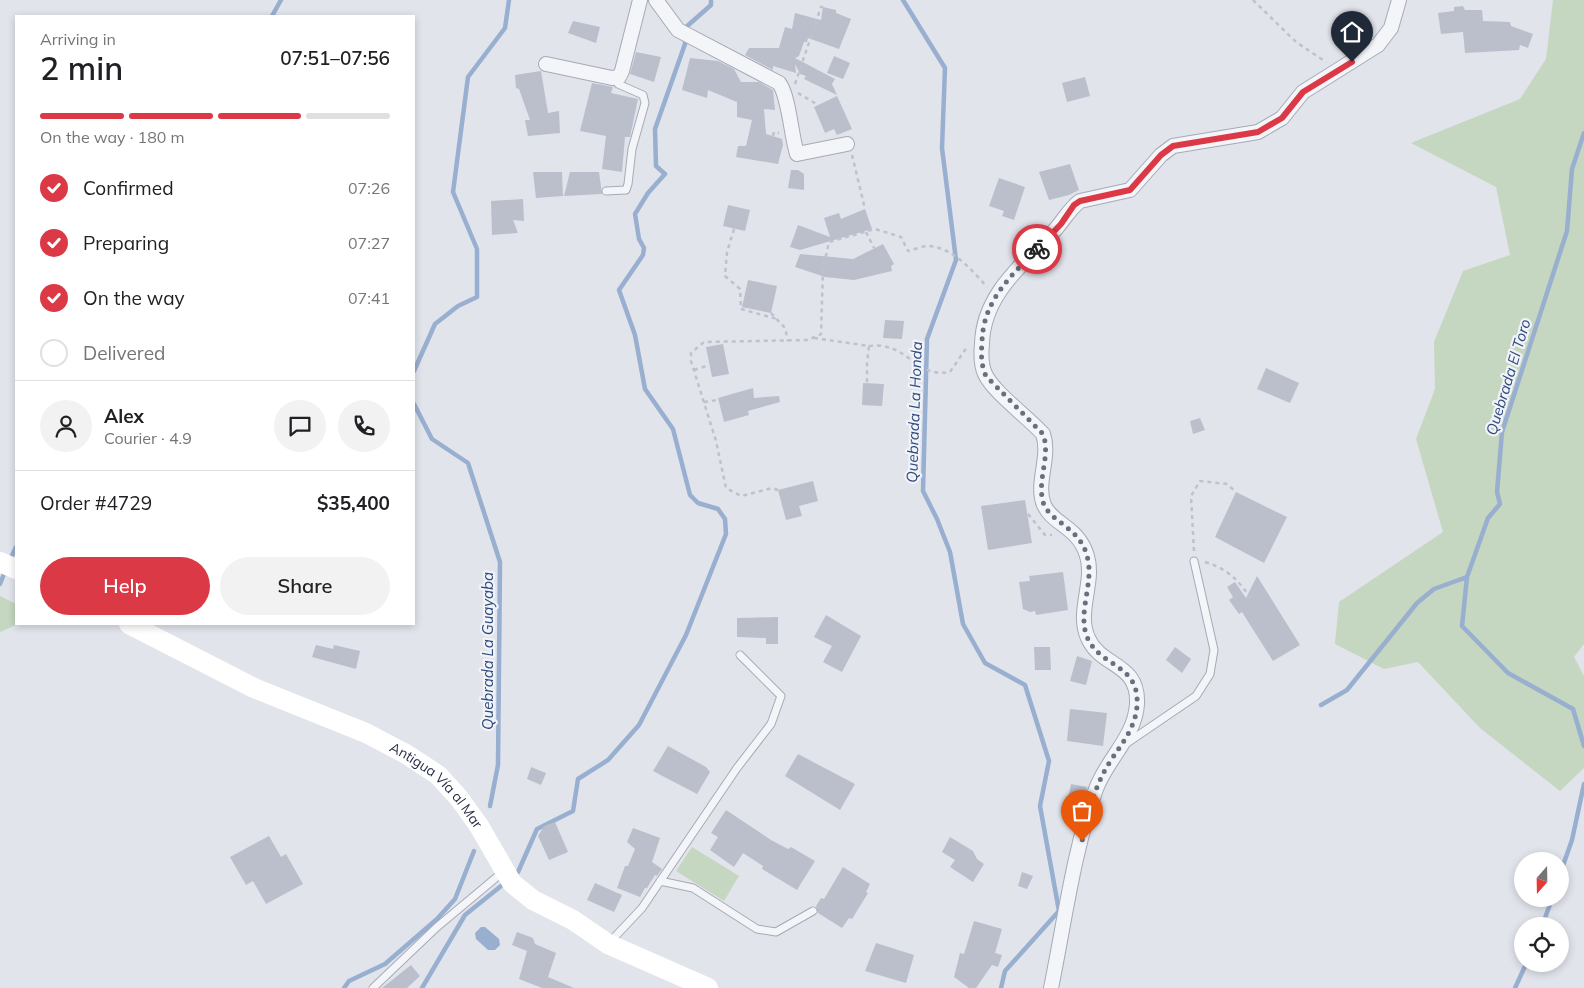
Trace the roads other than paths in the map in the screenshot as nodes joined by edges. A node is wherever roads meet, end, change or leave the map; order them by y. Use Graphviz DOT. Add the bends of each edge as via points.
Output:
graph roads {
  1 [pos="640,0"];
  2 [pos="656,0"];
  3 [pos="1399,0"];
  4 [pos="546,64"];
  5 [pos="616,78"];
  6 [pos="847,144"];
  7 [pos="606,191"];
  8 [pos="1194,561"];
  9 [pos="0,562"];
  10 [pos="15,569"];
  11 [pos="131,625"];
  12 [pos="740,655"];
  13 [pos="1122,746"];
  14 [pos="504,870"];
  15 [pos="660,881"];
  16 [pos="813,910"];
  17 [pos="608,944"];
  18 [pos="373,988"];
  19 [pos="708,988"];
  20 [pos="1051,988"];
  1 -- 5 [label="street" via="622,71"];
  2 -- 6 [label="street" via="678,30 779,83 784,90 797,154"];
  3 -- 13 [label="street" via="1391,28 1378,45 1303,92 1282,118 1258,132 1173,146 1130,190 1074,205 1061,224 994,296 983,326 982,367 986,376 1043,434 1046,444 1043,503 1049,513 1073,530 1087,555 1084,628 1088,639 1095,649 1133,679 1137,706"];
  4 -- 5 [label="street"];
  5 -- 7 [label="lane" via="618,84 644,95 645,103 632,149 626,190"];
  8 -- 13 [label="lane" via="1214,650 1210,674 1196,696"];
  9 -- 10 [label="main road"];
  11 -- 14 [label="main road, Antigua Vía al Mar" via="254,688 366,733 438,775 480,826"];
  12 -- 15 [label="lane" via="781,696 779,708"];
  13 -- 20 [label="street" via="1112,758 1096,790 1079,853"];
  14 -- 17 [label="main road, Antigua Vía al Mar" via="512,883 533,900 573,920"];
  14 -- 18 [label="lane"];
  15 -- 16 [label="lane" via="693,888 757,929 776,932"];
  15 -- 17 [label="lane" via="642,908"];
  17 -- 19 [label="main road, Antigua Vía al Mar"];
}
